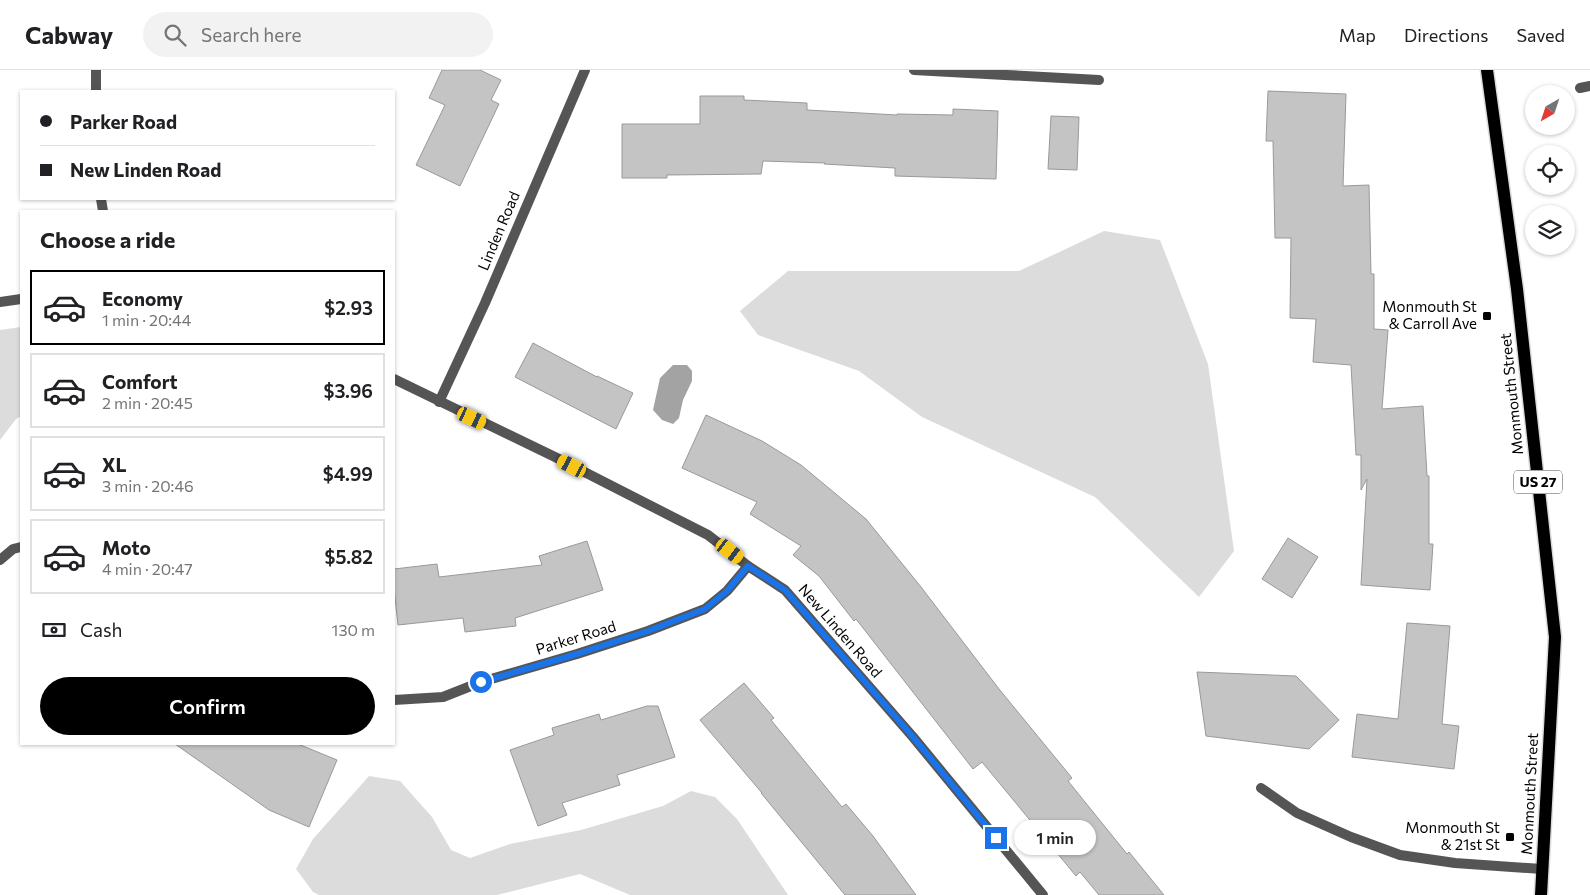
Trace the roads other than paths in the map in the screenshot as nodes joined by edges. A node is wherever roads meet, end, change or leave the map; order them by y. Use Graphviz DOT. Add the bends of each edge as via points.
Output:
graph roads {
  1 [pos="96,70"];
  2 [pos="585,70"];
  3 [pos="914,70"];
  4 [pos="1487,70"];
  5 [pos="1099,80"];
  6 [pos="96,90"];
  7 [pos="20,299"];
  8 [pos="0,302"];
  9 [pos="395,380"];
  10 [pos="440,402"];
  11 [pos="20,547"];
  12 [pos="0,560"];
  13 [pos="748,566"];
  14 [pos="395,700"];
  15 [pos="1261,788"];
  16 [pos="1542,869"];
  17 [pos="1043,895"];
  18 [pos="1541,895"];
  1 -- 6 [label="street"];
  2 -- 10 [label="street, Linden Road"];
  3 -- 5 [label="street"];
  4 -- 16 [label="main road, Monmouth Street / US 27" via="1517,290 1555,637"];
  7 -- 8 [label="street"];
  9 -- 10 [label="street, New Linden Road"];
  10 -- 13 [label="street, New Linden Road" via="708,535"];
  11 -- 12 [label="street"];
  13 -- 14 [label="street, Parker Road" via="727,591 705,609 648,631 481,682 443,697"];
  13 -- 17 [label="street, New Linden Road" via="785,590 913,737"];
  15 -- 16 [label="street" via="1297,813 1400,855 1455,863"];
  16 -- 18 [label="main road, Monmouth Street / US 27"];
}
